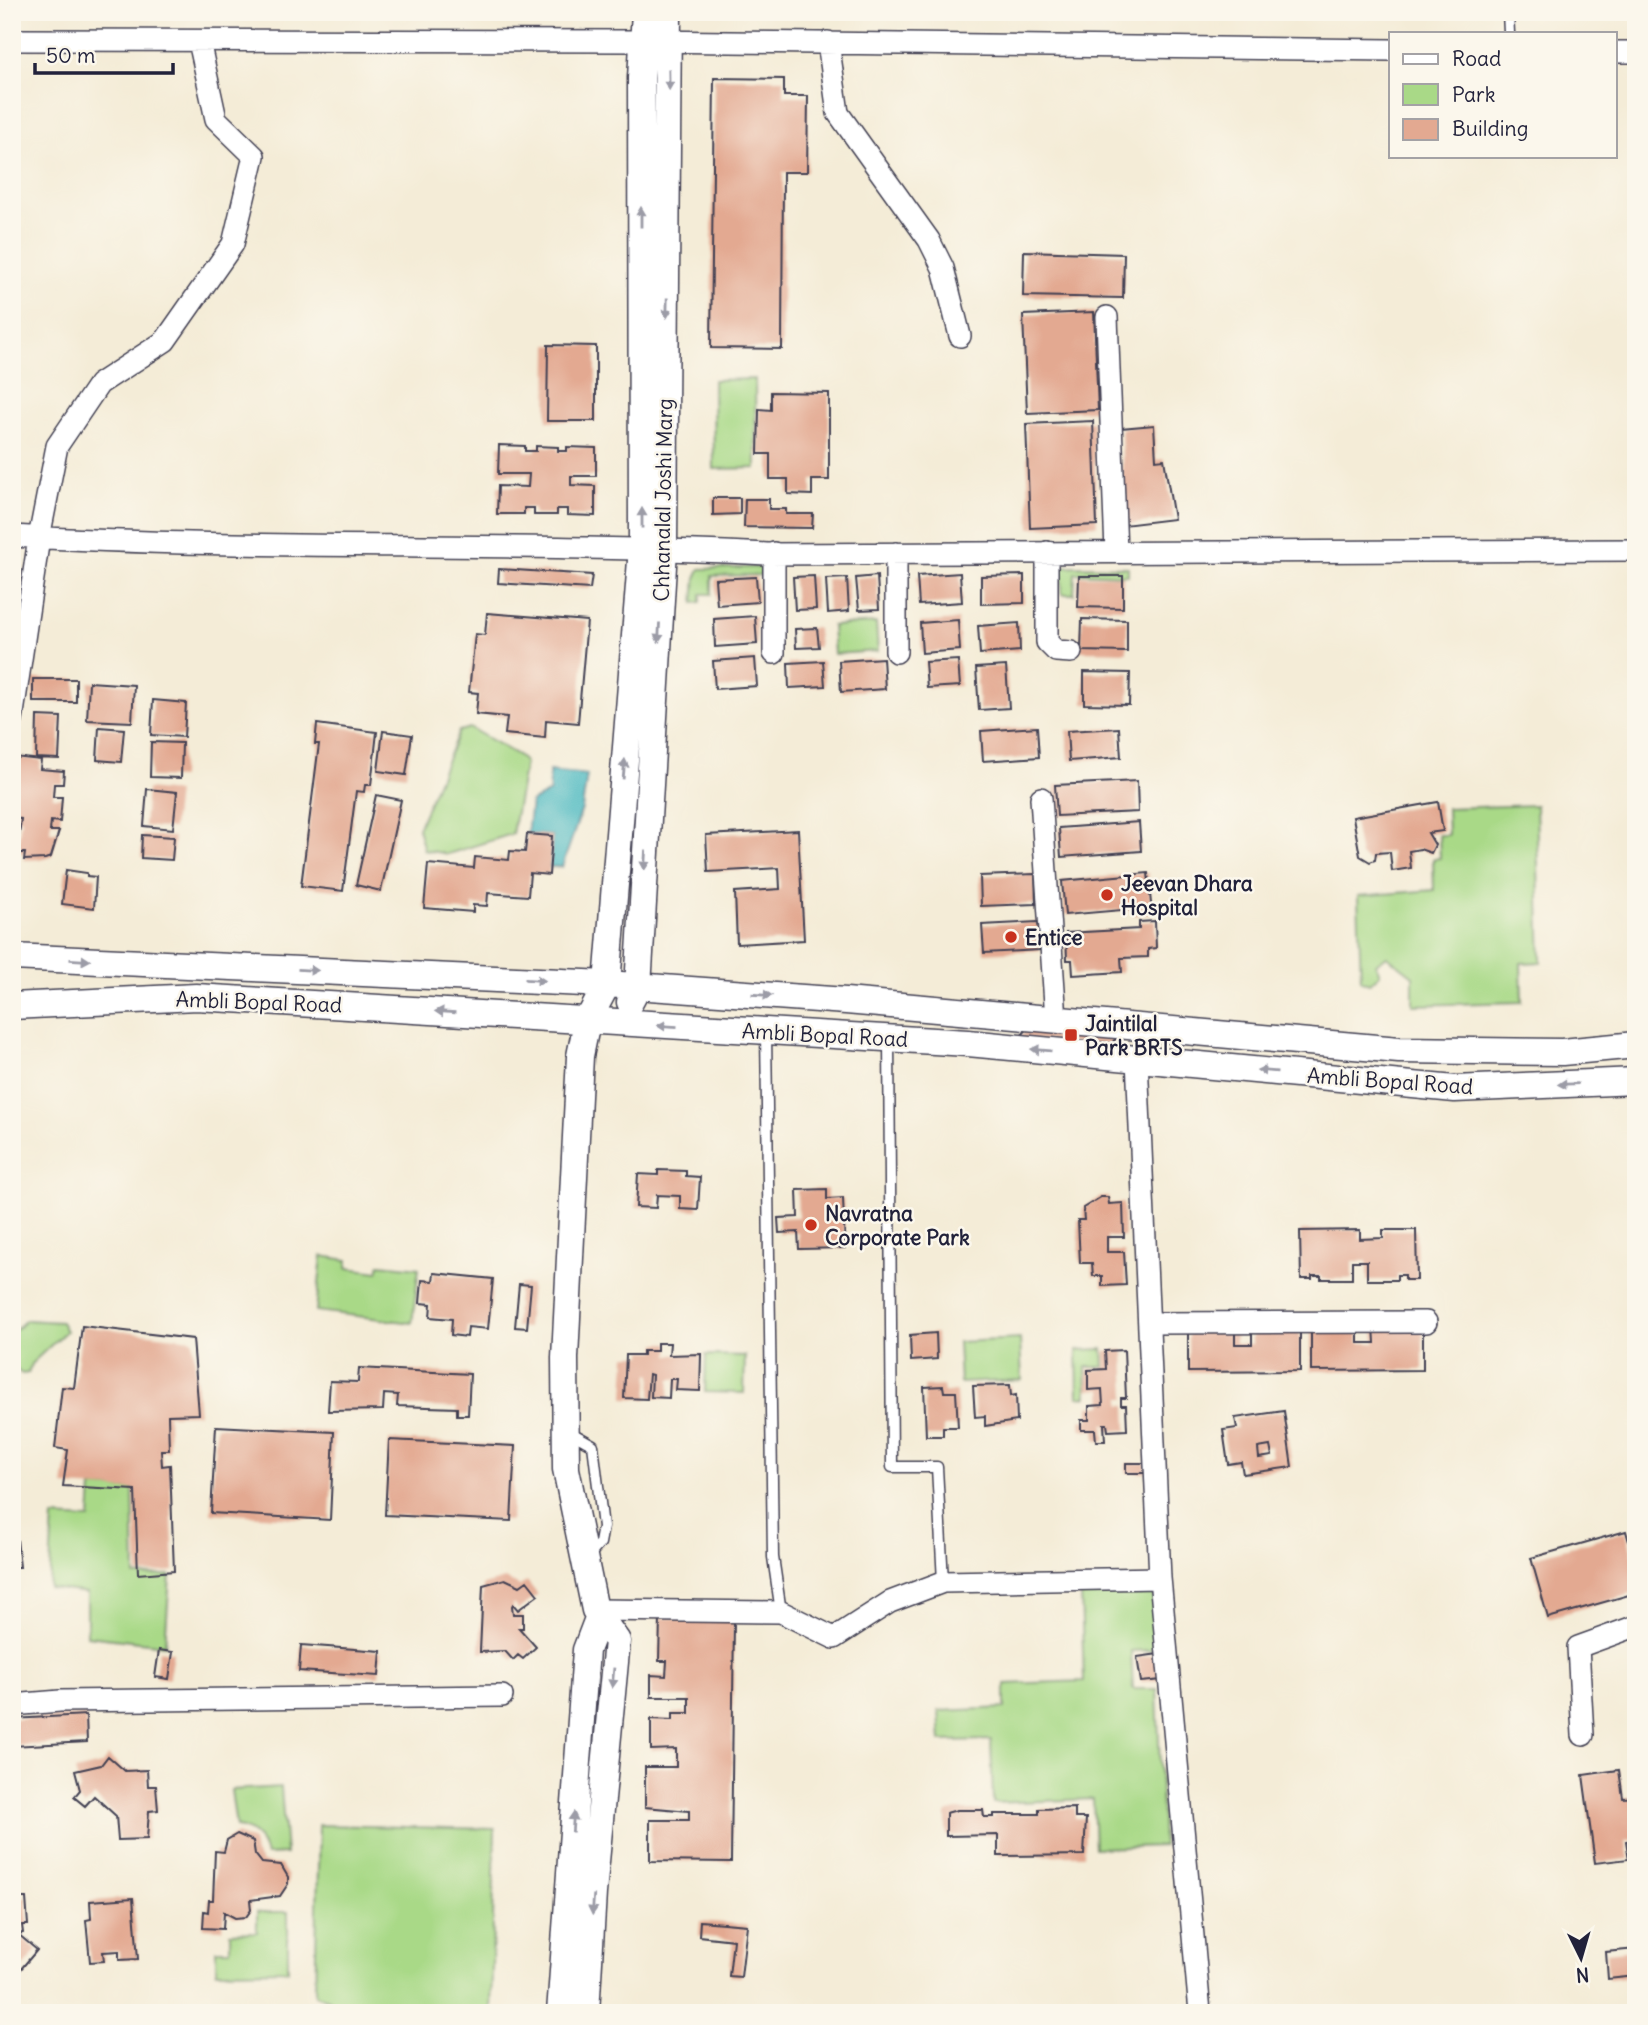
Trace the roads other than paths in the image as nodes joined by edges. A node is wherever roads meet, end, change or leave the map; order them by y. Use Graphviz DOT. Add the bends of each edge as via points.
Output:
graph roads {
  1 [pos="645,12"];
  2 [pos="668,12"];
  3 [pos="1508,12"];
  4 [pos="1509,32"];
  5 [pos="12,40"];
  6 [pos="199,41"];
  7 [pos="656,41"];
  8 [pos="828,42"];
  9 [pos="1389,50"];
  10 [pos="1616,52"];
  11 [pos="1636,52"];
  12 [pos="1107,317"];
  13 [pos="960,336"];
  14 [pos="12,536"];
  15 [pos="39,538"];
  16 [pos="653,549"];
  17 [pos="1636,550"];
  18 [pos="1047,552"];
  19 [pos="1116,552"];
  20 [pos="774,553"];
  21 [pos="896,553"];
  22 [pos="896,652"];
  23 [pos="1072,652"];
  24 [pos="774,653"];
  25 [pos="12,720"];
  26 [pos="1041,798"];
  27 [pos="12,957"];
  28 [pos="607,984"];
  29 [pos="638,987"];
  30 [pos="12,1006"];
  31 [pos="1056,1019"];
  32 [pos="587,1022"];
  33 [pos="618,1024"];
  34 [pos="766,1032"];
  35 [pos="889,1038"];
  36 [pos="1636,1045"];
  37 [pos="580,1056"];
  38 [pos="1137,1059"];
  39 [pos="1636,1081"];
  40 [pos="1426,1322"];
  41 [pos="1150,1323"];
  42 [pos="1160,1578"];
  43 [pos="943,1581"];
  44 [pos="781,1612"];
  45 [pos="597,1613"];
  46 [pos="1636,1626"];
  47 [pos="502,1696"];
  48 [pos="12,1705"];
  49 [pos="1583,1735"];
  50 [pos="1200,2012"];
  51 [pos="560,2013"];
  52 [pos="586,2013"];
  1 -- 7 [label="street, Chhanalal Joshi Marg"];
  2 -- 7 [label="street, Chhanalal Joshi Marg"];
  3 -- 4 [label="lane"];
  5 -- 6 [label="street"];
  6 -- 7 [label="street"];
  6 -- 15 [label="street" via="216,119 254,156 233,244 165,341 99,384 57,446"];
  7 -- 8 [label="street"];
  7 -- 16 [label="street, Chhanalal Joshi Marg"];
  8 -- 9 [label="street"];
  8 -- 13 [label="street" via="838,113 929,240 943,268"];
  10 -- 11 [label="street"];
  12 -- 19 [label="street"];
  14 -- 15 [label="street"];
  15 -- 16 [label="street"];
  15 -- 25 [label="street"];
  16 -- 20 [label="street"];
  28 -- 16 [label="street, Chhanalal Joshi Marg, one-way"];
  16 -- 29 [label="street, Chhanalal Joshi Marg, one-way"];
  17 -- 19 [label="street"];
  18 -- 19 [label="street"];
  18 -- 21 [label="street"];
  18 -- 23 [label="street" via="1047,642 1056,651"];
  20 -- 21 [label="street"];
  20 -- 24 [label="street"];
  21 -- 22 [label="street"];
  26 -- 31 [label="street"];
  27 -- 28 [label="street, Ambli Bopal Road, one-way"];
  28 -- 29 [label="street, Ambli Bopal Road"];
  28 -- 32 [label="street"];
  29 -- 31 [label="street, Ambli Bopal Road, one-way"];
  29 -- 33 [label="street"];
  32 -- 30 [label="street, Ambli Bopal Road, one-way" via="196,997"];
  31 -- 36 [label="street, Ambli Bopal Road" via="1399,1050 1562,1052"];
  32 -- 33 [label="street, Ambli Bopal Road"];
  32 -- 37 [label="street"];
  34 -- 33 [label="street, Ambli Bopal Road, one-way"];
  33 -- 37 [label="street"];
  34 -- 35 [label="street, Ambli Bopal Road"];
  34 -- 44 [label="lane" via="774,1557"];
  38 -- 35 [label="street, Ambli Bopal Road, one-way"];
  35 -- 43 [label="lane" via="892,1467 937,1467"];
  37 -- 45 [label="street" via="565,1359 566,1469"];
  39 -- 38 [label="street, Ambli Bopal Road, one-way" via="1455,1089"];
  38 -- 41 [label="street"];
  40 -- 41 [label="street"];
  41 -- 42 [label="street"];
  42 -- 43 [label="street"];
  42 -- 50 [label="street"];
  43 -- 44 [label="street" via="890,1602 834,1638"];
  44 -- 45 [label="street"];
  51 -- 45 [label="street, one-way" via="586,1650"];
  45 -- 52 [label="street, one-way" via="617,1641"];
  46 -- 49 [label="street" via="1578,1647"];
  47 -- 48 [label="street"];
}
